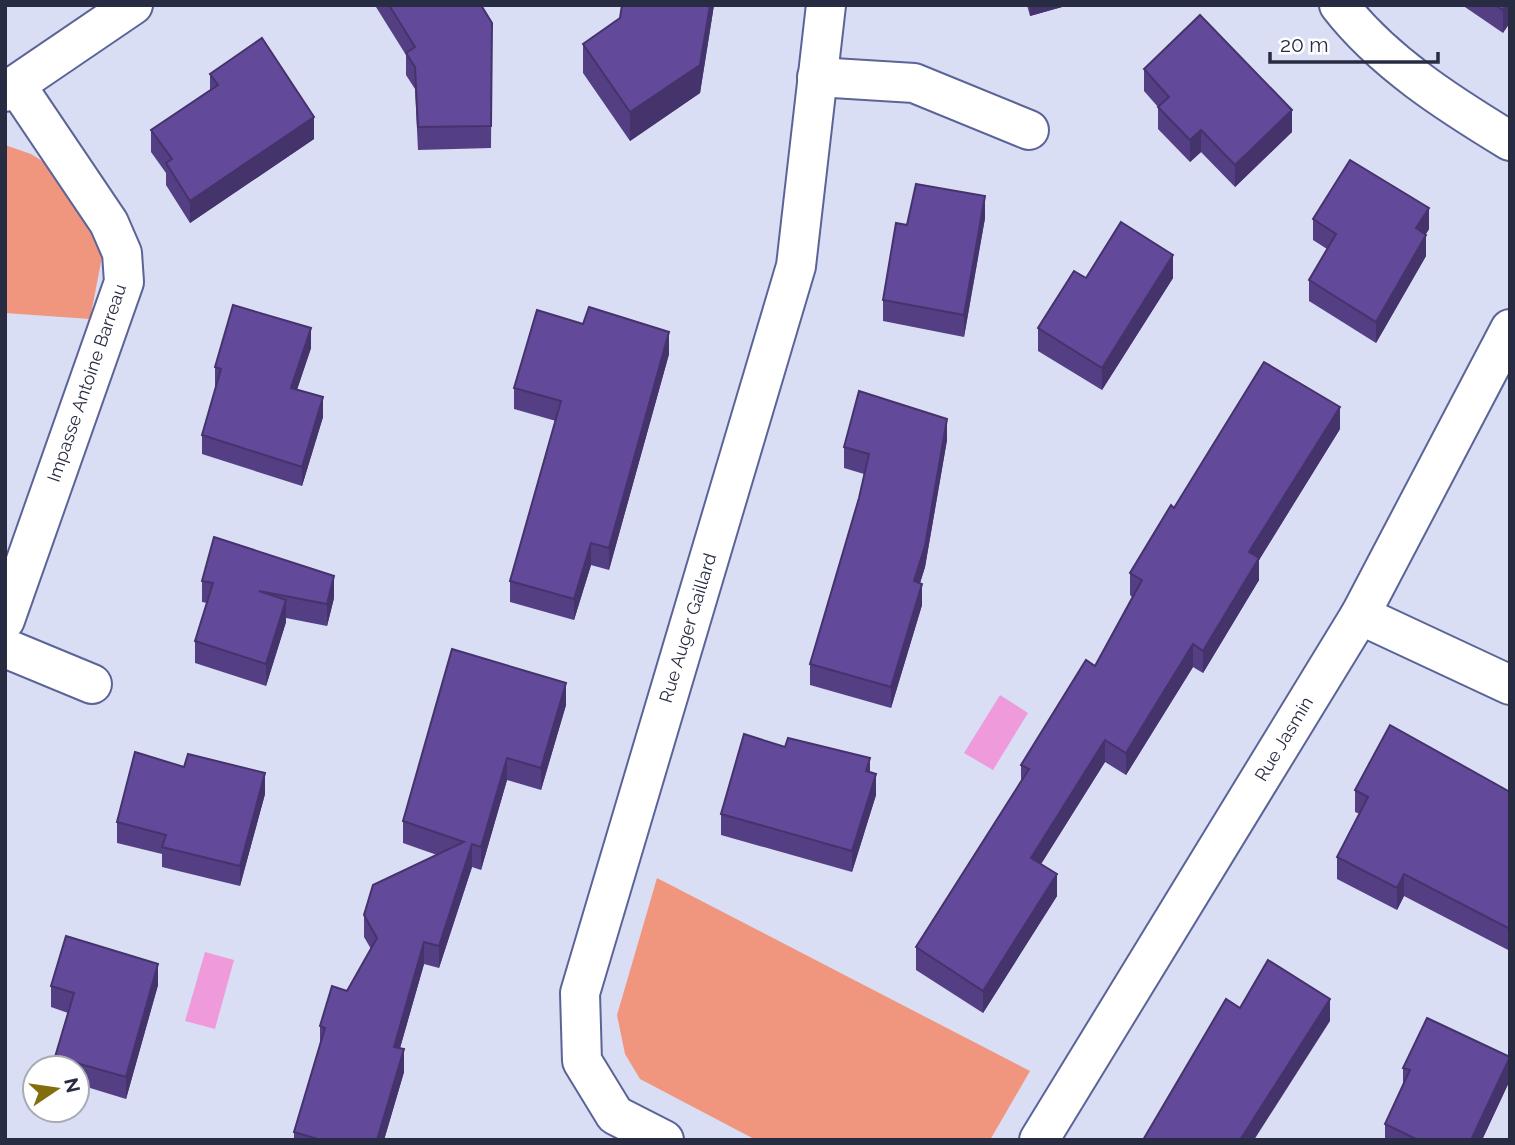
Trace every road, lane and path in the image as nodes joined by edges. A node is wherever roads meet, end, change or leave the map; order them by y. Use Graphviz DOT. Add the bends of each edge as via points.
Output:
graph roads {
  1 [pos="133,5"];
  2 [pos="825,5"];
  3 [pos="1339,5"];
  4 [pos="817,77"];
  5 [pos="11,88"];
  6 [pos="1029,130"];
  7 [pos="1510,141"];
  8 [pos="1510,329"];
  9 [pos="1360,615"];
  10 [pos="5,620"];
  11 [pos="5,648"];
  12 [pos="92,684"];
  13 [pos="1510,685"];
  14 [pos="664,1140"];
  15 [pos="1039,1140"];
  1 -- 5 [label="street"];
  2 -- 4 [label="street, Rue Auger Gaillard"];
  3 -- 7 [label="street" via="1374,44 1429,88"];
  4 -- 6 [label="street" via="914,83"];
  4 -- 14 [label="street, Rue Auger Gaillard" via="796,266 580,993 582,1061 615,1115"];
  5 -- 10 [label="street, Impasse Antoine Barreau" via="109,223 122,253 124,282"];
  8 -- 9 [label="street, Rue Jasmin"];
  9 -- 13 [label="street"];
  9 -- 15 [label="street, Rue Jasmin"];
  11 -- 12 [label="street"];
}
